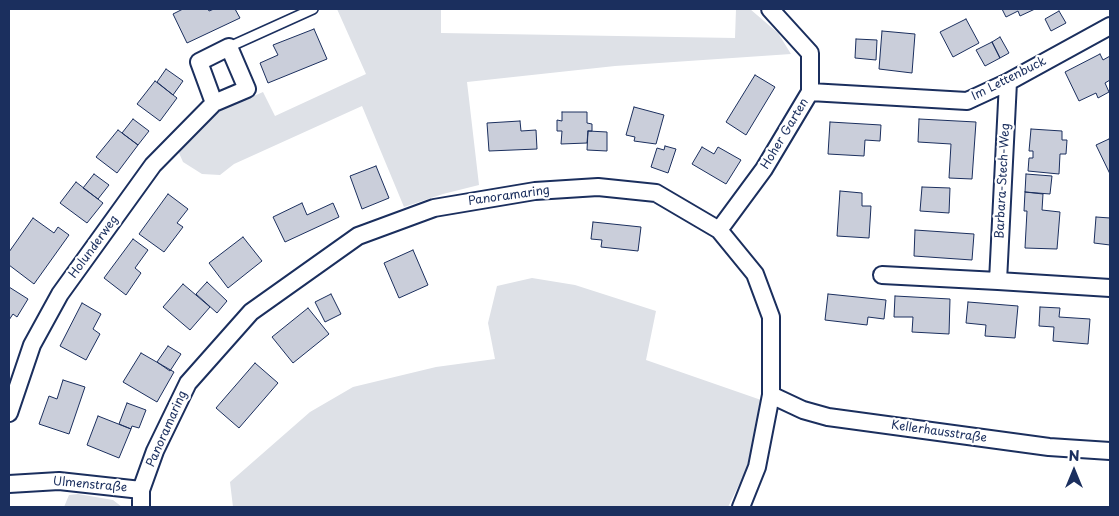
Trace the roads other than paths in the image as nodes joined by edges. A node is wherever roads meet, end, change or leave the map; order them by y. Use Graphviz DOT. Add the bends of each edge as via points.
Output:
graph roads {
  1 [pos="313,9"];
  2 [pos="770,9"];
  3 [pos="1110,26"];
  4 [pos="229,47"];
  5 [pos="1008,82"];
  6 [pos="810,92"];
  7 [pos="214,103"];
  8 [pos="719,230"];
  9 [pos="882,275"];
  10 [pos="998,281"];
  11 [pos="1110,288"];
  12 [pos="771,395"];
  13 [pos="9,413"];
  14 [pos="1110,451"];
  15 [pos="9,484"];
  16 [pos="141,490"];
  17 [pos="141,507"];
  18 [pos="741,507"];
  1 -- 4 [label="lane"];
  2 -- 6 [label="street, Hoher Garten" via="810,53"];
  3 -- 5 [label="street, Im Lettenbuck"];
  4 -- 7 [label="street" via="199,62"];
  4 -- 7 [label="street, Holunderweg" via="246,89"];
  5 -- 6 [label="street, Im Lettenbuck" via="967,101"];
  5 -- 10 [label="street, Barbara-Stech-Weg"];
  6 -- 8 [label="street, Hoher Garten" via="764,169"];
  7 -- 13 [label="street, Holunderweg" via="153,165 60,294 32,344"];
  8 -- 12 [label="street, Panoramaring" via="755,274 771,316"];
  8 -- 16 [label="street, Panoramaring" via="656,193 598,187 535,191 434,208 358,236 251,312 188,383 155,451"];
  9 -- 10 [label="street"];
  10 -- 11 [label="street"];
  12 -- 14 [label="street, Kellerhausstraße" via="828,417 1049,447"];
  12 -- 18 [label="street, Panoramaring" via="757,467"];
  15 -- 16 [label="street, Ulmenstraße" via="59,481"];
  16 -- 17 [label="street, Panoramaring"];
}
